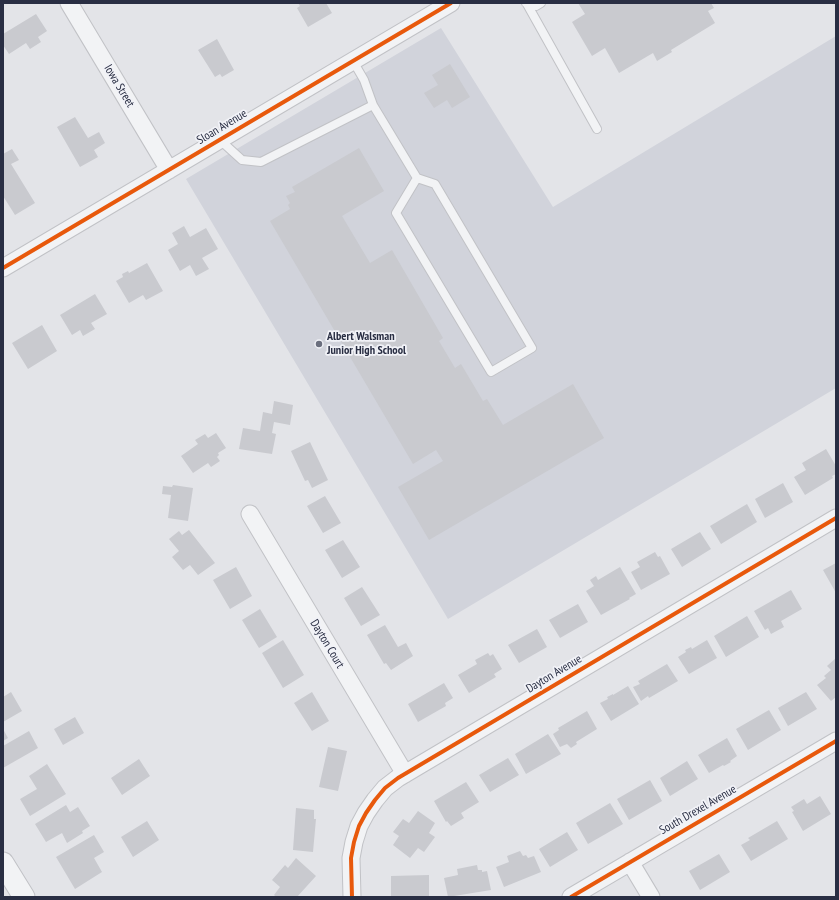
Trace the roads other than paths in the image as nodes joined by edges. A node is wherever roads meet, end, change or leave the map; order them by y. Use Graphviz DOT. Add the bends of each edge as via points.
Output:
graph roads {
  1 [pos="68,3"];
  2 [pos="451,3"];
  3 [pos="526,3"];
  4 [pos="541,3"];
  5 [pos="352,61"];
  6 [pos="373,106"];
  7 [pos="597,129"];
  8 [pos="220,140"];
  9 [pos="169,170"];
  10 [pos="417,178"];
  11 [pos="3,268"];
  12 [pos="250,514"];
  13 [pos="836,518"];
  14 [pos="836,741"];
  15 [pos="404,774"];
  16 [pos="630,862"];
  17 [pos="3,863"];
  18 [pos="24,897"];
  19 [pos="352,897"];
  20 [pos="570,897"];
  21 [pos="651,897"];
  1 -- 9 [label="street, Iowa Street"];
  2 -- 5 [label="street, Sloan Avenue"];
  3 -- 4 [label="lane" via="536,6"];
  3 -- 7 [label="lane"];
  5 -- 6 [label="lane" via="364,80"];
  5 -- 8 [label="street, Sloan Avenue"];
  6 -- 8 [label="lane" via="261,162 242,160"];
  6 -- 10 [label="lane"];
  8 -- 9 [label="street, Sloan Avenue"];
  9 -- 11 [label="street, Sloan Avenue"];
  10 -- 10 [label="lane" via="435,184 532,348 491,372 396,213"];
  12 -- 15 [label="street, Dayton Court"];
  13 -- 15 [label="street, Dayton Avenue"];
  14 -- 16 [label="street, South Drexel Avenue"];
  15 -- 19 [label="street, Dayton Avenue" via="385,788 359,826 351,858"];
  16 -- 20 [label="street, South Drexel Avenue"];
  16 -- 21 [label="street"];
  17 -- 18 [label="street"];
}
